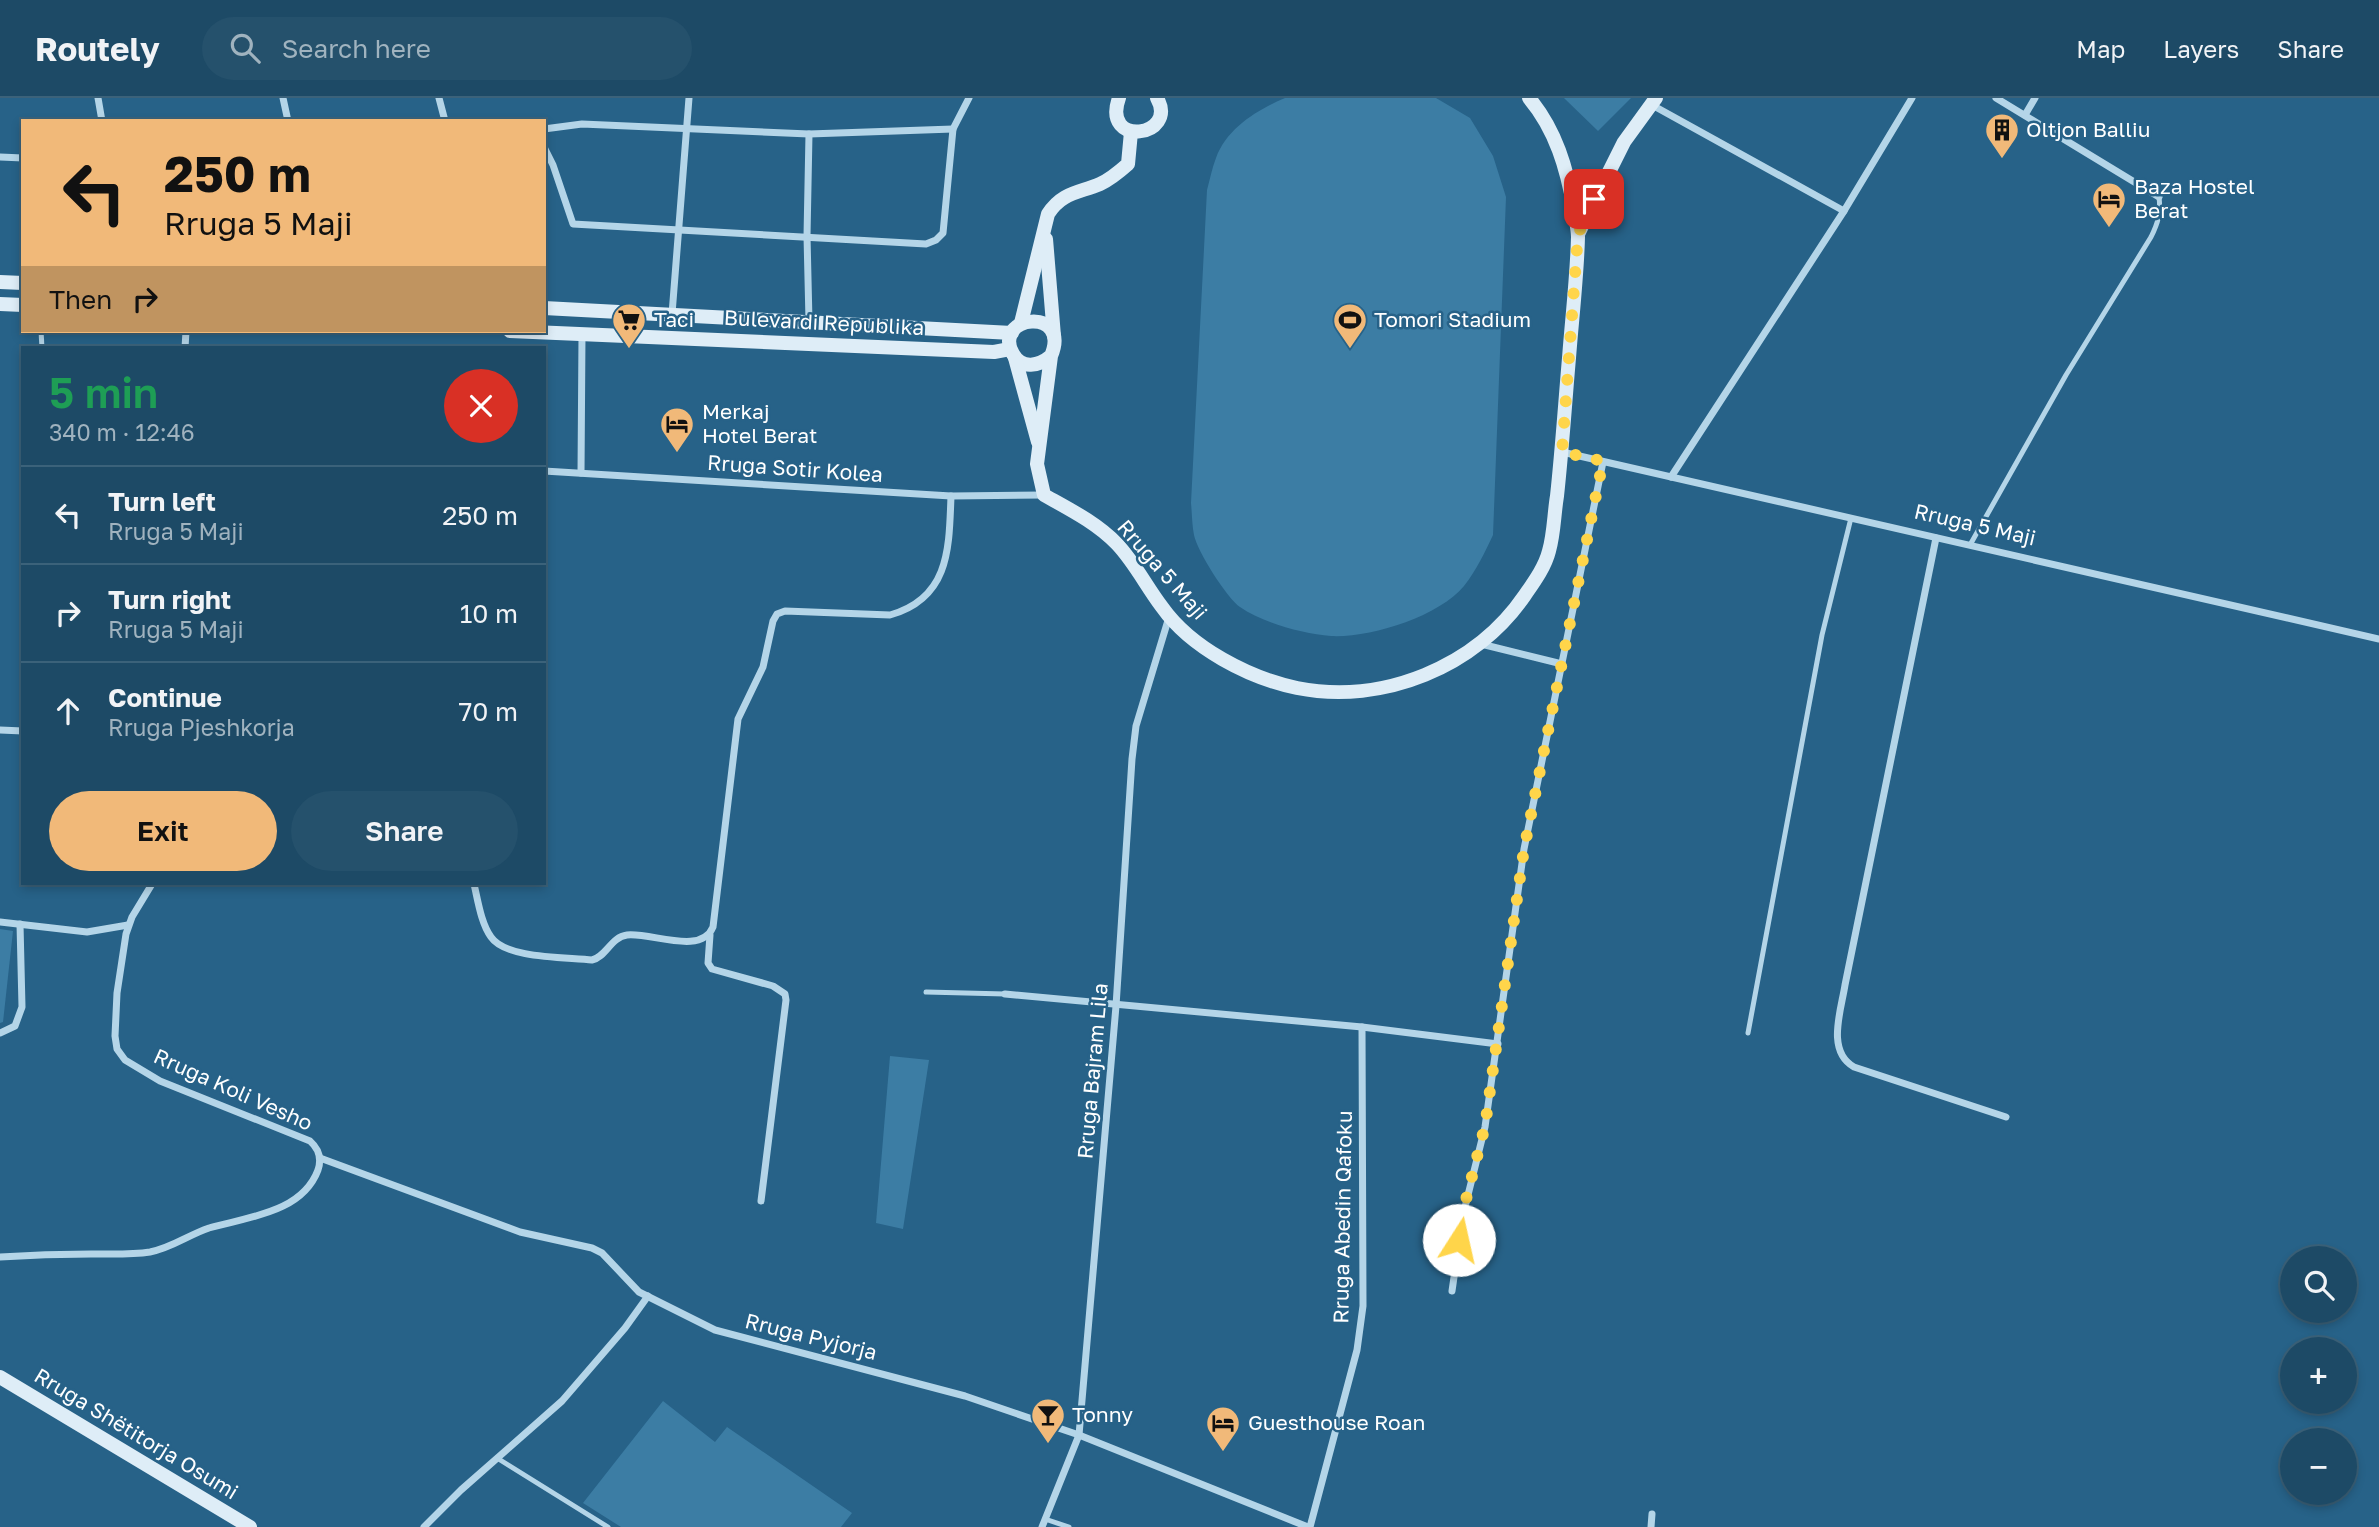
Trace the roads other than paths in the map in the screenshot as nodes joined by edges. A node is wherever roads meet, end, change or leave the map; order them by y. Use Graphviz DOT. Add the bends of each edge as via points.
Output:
graph roads {
  1 [pos="98,98"];
  2 [pos="283,98"];
  3 [pos="439,98"];
  4 [pos="689,98"];
  5 [pos="969,98"];
  6 [pos="1119,98"];
  7 [pos="1529,98"];
  8 [pos="1912,98"];
  9 [pos="1996,98"];
  10 [pos="2035,98"];
  11 [pos="1163,100"];
  12 [pos="1654,101"];
  13 [pos="2025,115"];
  14 [pos="102,119"];
  15 [pos="288,119"];
  16 [pos="444,119"];
  17 [pos="546,129"];
  18 [pos="687,129"];
  19 [pos="953,129"];
  20 [pos="1131,132"];
  21 [pos="809,134"];
  22 [pos="546,152"];
  23 [pos="0,157"];
  24 [pos="21,158"];
  25 [pos="2159,197"];
  26 [pos="1844,211"];
  27 [pos="1044,223"];
  28 [pos="679,230"];
  29 [pos="1578,234"];
  30 [pos="807,236"];
  31 [pos="0,282"];
  32 [pos="21,283"];
  33 [pos="0,304"];
  34 [pos="21,305"];
  35 [pos="546,308"];
  36 [pos="672,314"];
  37 [pos="809,321"];
  38 [pos="1016,328"];
  39 [pos="546,332"];
  40 [pos="582,334"];
  41 [pos="1054,337"];
  42 [pos="1013,354"];
  43 [pos="1051,356"];
  44 [pos="1040,450"];
  45 [pos="1562,452"];
  46 [pos="1603,461"];
  47 [pos="546,471"];
  48 [pos="582,473"];
  49 [pos="1671,477"];
  50 [pos="1044,495"];
  51 [pos="951,496"];
  52 [pos="1851,518"];
  53 [pos="1936,538"];
  54 [pos="1970,545"];
  55 [pos="1170,616"];
  56 [pos="2379,639"];
  57 [pos="1480,643"];
  58 [pos="1562,664"];
  59 [pos="0,730"];
  60 [pos="21,732"];
  61 [pos="151,885"];
  62 [pos="474,885"];
  63 [pos="0,922"];
  64 [pos="20,924"];
  65 [pos="128,925"];
  66 [pos="710,935"];
  67 [pos="926,992"];
  68 [pos="1005,994"];
  69 [pos="1116,1006"];
  70 [pos="1362,1027"];
  71 [pos="0,1033"];
  72 [pos="1748,1033"];
  73 [pos="1498,1044"];
  74 [pos="2006,1117"];
  75 [pos="320,1158"];
  76 [pos="761,1201"];
  77 [pos="0,1257"];
  78 [pos="1452,1291"];
  79 [pos="648,1297"];
  80 [pos="0,1377"];
  81 [pos="1079,1435"];
  82 [pos="497,1458"];
  83 [pos="1652,1514"];
  84 [pos="1045,1518"];
  85 [pos="250,1527"];
  86 [pos="424,1527"];
  87 [pos="608,1527"];
  88 [pos="1041,1527"];
  89 [pos="1069,1527"];
  90 [pos="1310,1527"];
  91 [pos="1651,1527"];
  1 -- 14 [label="street"];
  2 -- 15 [label="street"];
  3 -- 16 [label="street"];
  4 -- 18 [label="street"];
  5 -- 19 [label="street"];
  6 -- 20 [label="street" via="1117,118"];
  7 -- 29 [label="street, Rruga 5 Maji" via="1562,155"];
  8 -- 26 [label="street"];
  9 -- 13 [label="street"];
  10 -- 13 [label="street"];
  11 -- 20 [label="street" via="1161,114 1150,130"];
  12 -- 26 [label="street"];
  12 -- 29 [label="street" via="1624,142"];
  13 -- 25 [label="street"];
  17 -- 18 [label="street" via="582,124"];
  18 -- 21 [label="street"];
  18 -- 28 [label="street"];
  19 -- 21 [label="street"];
  19 -- 30 [label="street" via="943,233 936,240 926,244"];
  20 -- 27 [label="street" via="1128,164 1101,183 1056,201"];
  21 -- 30 [label="street"];
  22 -- 28 [label="street" via="573,224"];
  23 -- 24 [label="street"];
  25 -- 54 [label="lane" via="2161,210 2151,237"];
  26 -- 49 [label="street"];
  27 -- 38 [label="street"];
  27 -- 41 [label="street"];
  28 -- 30 [label="street"];
  28 -- 36 [label="street"];
  29 -- 45 [label="street, Rruga 5 Maji"];
  30 -- 37 [label="street"];
  31 -- 32 [label="street"];
  33 -- 34 [label="street"];
  35 -- 36 [label="street, Bulevardi Republika"];
  36 -- 37 [label="street, Bulevardi Republika"];
  37 -- 38 [label="street, Bulevardi Republika"];
  38 -- 41 [label="street" via="1031,320 1041,322"];
  38 -- 42 [label="street" via="1009,341"];
  39 -- 40 [label="street, Bulevardi Republika"];
  40 -- 42 [label="street, Bulevardi Republika"];
  40 -- 48 [label="street"];
  41 -- 43 [label="street"];
  42 -- 43 [label="street" via="1033,365"];
  42 -- 44 [label="street"];
  43 -- 44 [label="street"];
  44 -- 50 [label="street" via="1037,464"];
  45 -- 46 [label="street, Rruga 5 Maji"];
  45 -- 57 [label="street, Rruga 5 Maji" via="1549,553 1518,605"];
  46 -- 49 [label="street, Rruga 5 Maji"];
  46 -- 58 [label="street"];
  47 -- 48 [label="street, Rruga Sotir Kolea"];
  48 -- 51 [label="street, Rruga Sotir Kolea"];
  49 -- 52 [label="street, Rruga 5 Maji"];
  50 -- 51 [label="street, Rruga Sotir Kolea"];
  50 -- 55 [label="street, Rruga 5 Maji" via="1115,541"];
  51 -- 66 [label="street" via="945,563 939,579 916,604 890,615 785,611 773,621 763,667 738,719"];
  52 -- 53 [label="street, Rruga 5 Maji"];
  52 -- 72 [label="lane" via="1822,635"];
  53 -- 54 [label="street, Rruga 5 Maji"];
  53 -- 74 [label="street" via="1845,985 1838,1043 1840,1055 1854,1067"];
  54 -- 56 [label="street, Rruga 5 Maji"];
  55 -- 57 [label="street, Rruga 5 Maji" via="1204,647 1249,673 1324,691 1363,691 1413,680"];
  55 -- 69 [label="street, Rruga Bajram Lila" via="1135,737"];
  57 -- 58 [label="street"];
  58 -- 73 [label="street" via="1524,849"];
  59 -- 60 [label="street"];
  61 -- 65 [label="street, Rruga Koli Vesho"];
  62 -- 66 [label="street" via="489,935 509,950 592,960 626,935 697,942"];
  63 -- 64 [label="street"];
  64 -- 65 [label="street" via="88,932"];
  64 -- 71 [label="street" via="22,1007 15,1026"];
  65 -- 75 [label="street, Rruga Koli Vesho" via="117,993 115,1036 120,1054 160,1080 298,1135 315,1146"];
  66 -- 76 [label="street" via="708,963 712,969 785,994"];
  67 -- 68 [label="lane"];
  68 -- 69 [label="street"];
  69 -- 70 [label="street"];
  69 -- 81 [label="street, Rruga Bajram Lila"];
  70 -- 73 [label="street"];
  70 -- 90 [label="street, Rruga Abedin Qafoku" via="1363,1306 1354,1362"];
  73 -- 78 [label="street" via="1485,1126 1462,1215"];
  75 -- 77 [label="street, Rruga Koli Vesho" via="312,1182 287,1203 165,1248 138,1253"];
  75 -- 79 [label="street, Rruga Pyjorja" via="520,1232 592,1248"];
  79 -- 81 [label="street, Rruga Pyjorja" via="727,1334 920,1383"];
  79 -- 82 [label="street" via="562,1401"];
  80 -- 85 [label="street, Rruga Shëtitorja Osumi"];
  81 -- 84 [label="street, Rruga Bajram Lila"];
  81 -- 90 [label="street, Rruga Pyjorja"];
  82 -- 86 [label="street"];
  82 -- 87 [label="lane"];
  83 -- 91 [label="street"];
  84 -- 88 [label="street, Rruga Bajram Lila"];
  84 -- 89 [label="lane"];
}
